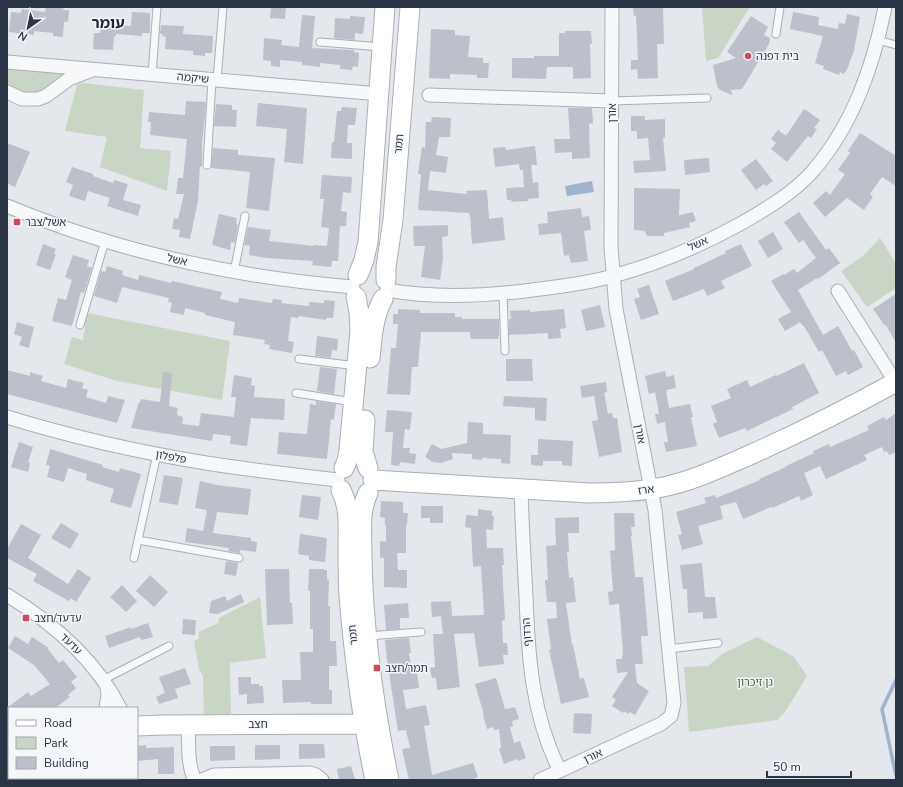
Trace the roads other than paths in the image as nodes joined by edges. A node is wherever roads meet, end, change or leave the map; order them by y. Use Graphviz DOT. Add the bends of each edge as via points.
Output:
graph roads {
  1 [pos="157,7"];
  2 [pos="223,7"];
  3 [pos="385,7"];
  4 [pos="410,7"];
  5 [pos="612,7"];
  6 [pos="780,7"];
  7 [pos="885,7"];
  8 [pos="776,34"];
  9 [pos="878,40"];
  10 [pos="320,42"];
  11 [pos="896,45"];
  12 [pos="383,47"];
  13 [pos="7,62"];
  14 [pos="96,70"];
  15 [pos="152,74"];
  16 [pos="215,80"];
  17 [pos="7,92"];
  18 [pos="380,94"];
  19 [pos="429,95"];
  20 [pos="707,98"];
  21 [pos="612,101"];
  22 [pos="207,165"];
  23 [pos="7,206"];
  24 [pos="245,216"];
  25 [pos="105,241"];
  26 [pos="234,272"];
  27 [pos="612,276"];
  28 [pos="355,286"];
  29 [pos="385,290"];
  30 [pos="838,291"];
  31 [pos="503,293"];
  32 [pos="80,325"];
  33 [pos="505,351"];
  34 [pos="299,359"];
  35 [pos="357,366"];
  36 [pos="896,382"];
  37 [pos="296,393"];
  38 [pos="353,402"];
  39 [pos="7,417"];
  40 [pos="158,454"];
  41 [pos="341,479"];
  42 [pos="370,480"];
  43 [pos="521,489"];
  44 [pos="651,489"];
  45 [pos="138,540"];
  46 [pos="134,558"];
  47 [pos="239,558"];
  48 [pos="7,596"];
  49 [pos="421,632"];
  50 [pos="367,636"];
  51 [pos="718,643"];
  52 [pos="169,646"];
  53 [pos="669,649"];
  54 [pos="105,683"];
  55 [pos="106,707"];
  56 [pos="119,707"];
  57 [pos="371,723"];
  58 [pos="188,725"];
  59 [pos="138,726"];
  60 [pos="560,771"];
  61 [pos="195,780"];
  62 [pos="202,780"];
  63 [pos="322,780"];
  64 [pos="375,780"];
  65 [pos="389,780"];
  66 [pos="540,780"];
  1 -- 15 [label="lane"];
  2 -- 16 [label="lane"];
  3 -- 12 [label="street, תמר"];
  4 -- 29 [label="street, תמר"];
  5 -- 21 [label="street, אורן"];
  6 -- 8 [label="lane"];
  7 -- 9 [label="street, אשל"];
  9 -- 11 [label="lane"];
  9 -- 27 [label="street, אשל" via="866,80 847,120 824,156 798,186 758,214 709,240 672,256"];
  10 -- 12 [label="lane"];
  12 -- 18 [label="street, תמר"];
  13 -- 14 [label="street, שיקמה"];
  14 -- 15 [label="street, שיקמה"];
  14 -- 17 [label="street" via="74,77 38,100 22,99"];
  15 -- 16 [label="street, שיקמה"];
  16 -- 18 [label="street, שיקמה"];
  16 -- 22 [label="lane"];
  18 -- 28 [label="street, תמר" via="368,242"];
  19 -- 21 [label="street"];
  20 -- 21 [label="lane"];
  21 -- 27 [label="street, אורן"];
  23 -- 25 [label="street, אשל"];
  24 -- 26 [label="lane"];
  25 -- 26 [label="street, אשל" via="168,259"];
  25 -- 32 [label="lane"];
  26 -- 28 [label="street, אשל" via="307,283"];
  27 -- 31 [label="street, אשל" via="554,288"];
  27 -- 44 [label="street, אורן"];
  28 -- 29 [label="street" via="361,302 367,304 374,304"];
  28 -- 29 [label="street" via="366,270 373,270 382,275"];
  28 -- 35 [label="street, תמר" via="360,322"];
  29 -- 31 [label="street, אשל" via="439,295"];
  29 -- 42 [label="street, תמר" via="373,333 363,443"];
  30 -- 36 [label="street"];
  31 -- 33 [label="lane"];
  34 -- 35 [label="lane"];
  35 -- 38 [label="street, תמר"];
  36 -- 44 [label="street, ארז" via="812,426 734,462 676,484"];
  37 -- 38 [label="lane"];
  38 -- 41 [label="street, תמר" via="349,450"];
  39 -- 40 [label="street, פלפלון" via="75,436"];
  40 -- 41 [label="street, פלפלון" via="235,467"];
  40 -- 45 [label="lane"];
  41 -- 42 [label="street" via="349,464 356,463 362,464"];
  41 -- 42 [label="street" via="346,495 353,497 363,496"];
  41 -- 57 [label="street, תמר" via="348,514 348,570 354,652"];
  42 -- 43 [label="street, ארז"];
  42 -- 50 [label="street, תמר" via="363,509 362,547"];
  43 -- 44 [label="street, ארז" via="607,493"];
  43 -- 60 [label="street, הרדוף" via="531,674 540,724"];
  44 -- 53 [label="street, אורן"];
  45 -- 46 [label="lane"];
  45 -- 47 [label="lane"];
  48 -- 54 [label="street, עדעד" via="66,638"];
  49 -- 50 [label="lane"];
  50 -- 57 [label="street, תמר"];
  51 -- 53 [label="lane"];
  52 -- 54 [label="lane"];
  53 -- 60 [label="street, אורן" via="674,703 668,719"];
  54 -- 55 [label="street" via="108,696"];
  54 -- 56 [label="street, עדעד"];
  57 -- 58 [label="street, חצב"];
  57 -- 64 [label="street, תמר"];
  57 -- 65 [label="street, תמר"];
  58 -- 59 [label="street, חצב"];
  58 -- 61 [label="street" via="190,765"];
  60 -- 66 [label="street, אורן"];
  62 -- 63 [label="street" via="214,775 310,773"];
}
